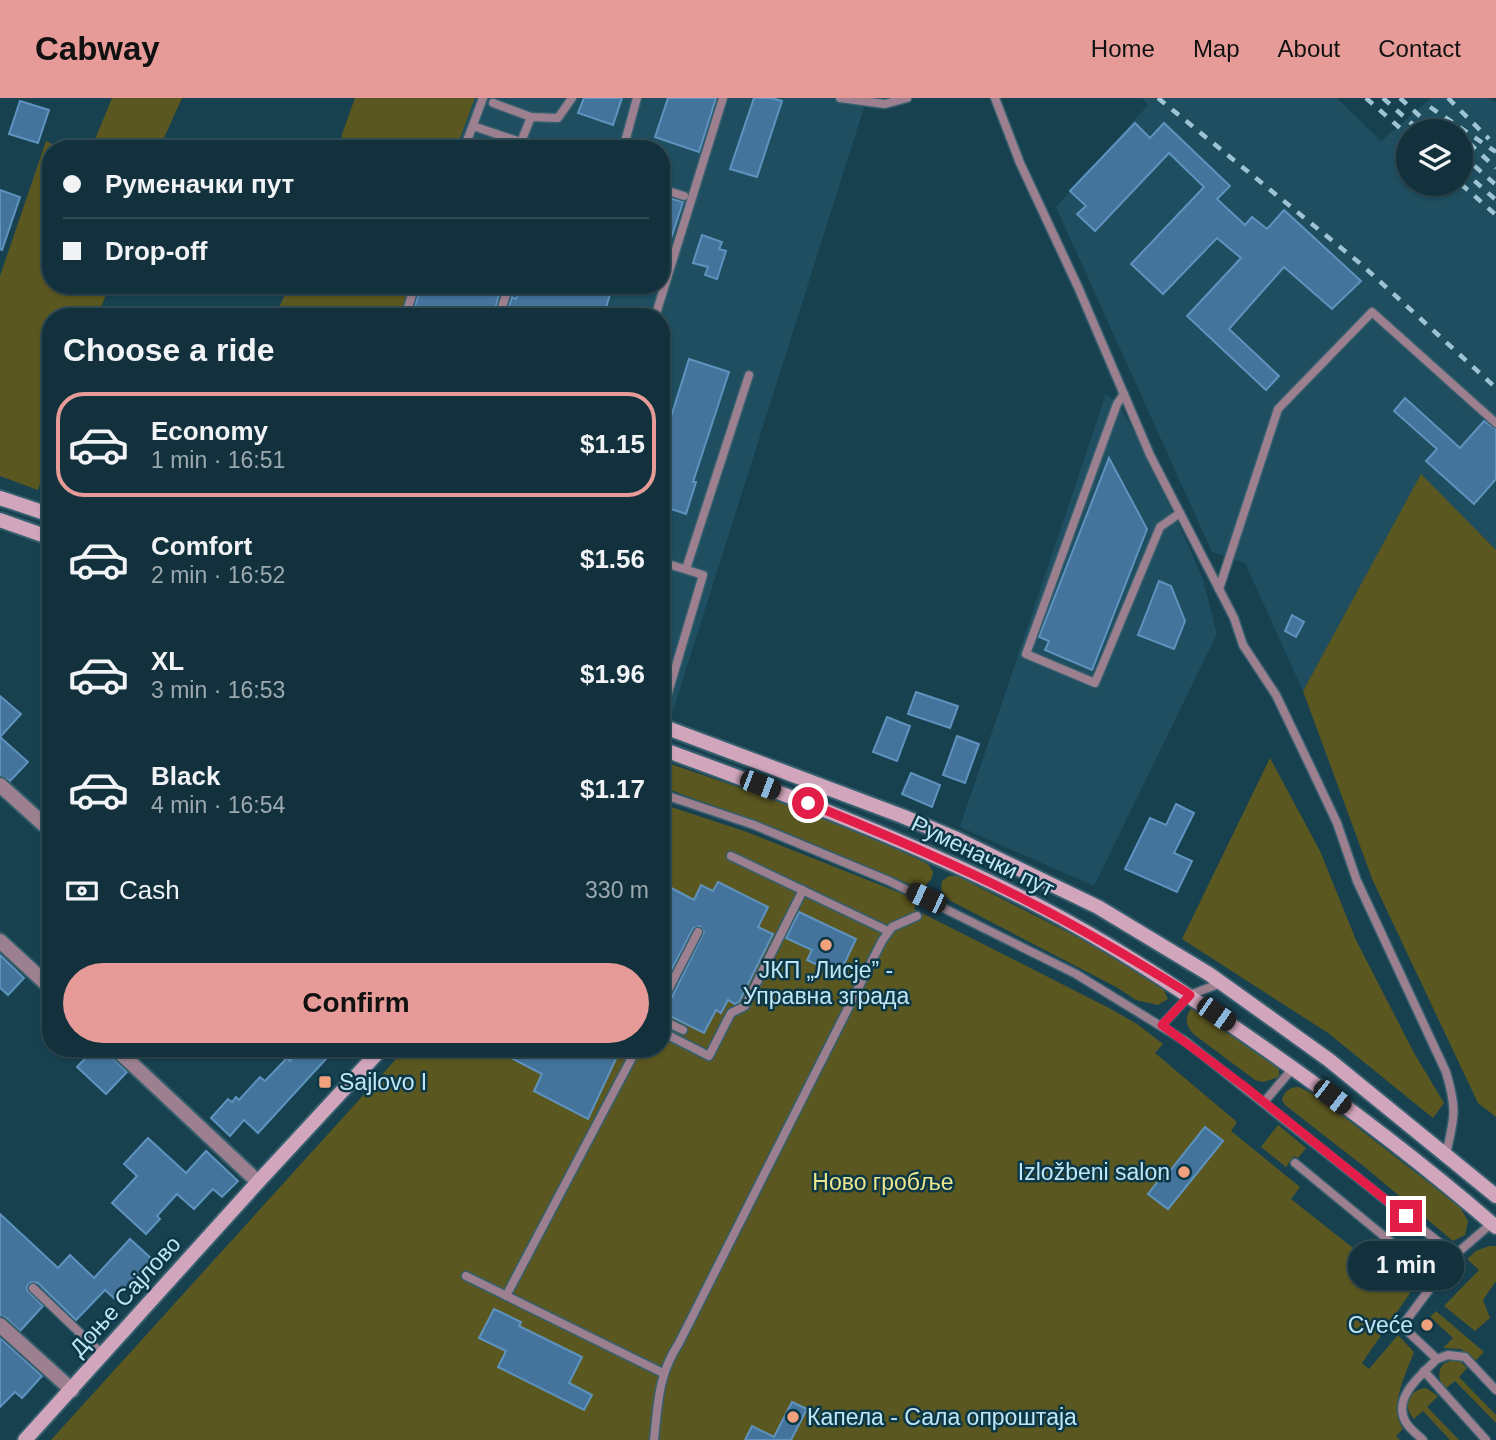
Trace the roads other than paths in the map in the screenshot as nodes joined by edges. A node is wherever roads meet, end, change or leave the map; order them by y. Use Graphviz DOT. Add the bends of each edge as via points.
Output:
graph roads {
  1 [pos="483,98"];
  2 [pos="572,98"];
  3 [pos="637,98"];
  4 [pos="723,98"];
  5 [pos="840,98"];
  6 [pos="907,98"];
  7 [pos="994,98"];
  8 [pos="493,103"];
  9 [pos="531,117"];
  10 [pos="473,126"];
  11 [pos="468,140"];
  12 [pos="515,140"];
  13 [pos="522,140"];
  14 [pos="625,140"];
  15 [pos="670,192"];
  16 [pos="684,196"];
  17 [pos="670,269"];
  18 [pos="749,375"];
  19 [pos="1124,394"];
  20 [pos="1496,423"];
  21 [pos="0,498"];
  22 [pos="42,512"];
  23 [pos="1180,513"];
  24 [pos="0,520"];
  25 [pos="42,535"];
  26 [pos="670,564"];
  27 [pos="686,569"];
  28 [pos="1219,589"];
  29 [pos="670,686"];
  30 [pos="670,729"];
  31 [pos="670,752"];
  32 [pos="0,785"];
  33 [pos="670,797"];
  34 [pos="42,823"];
  35 [pos="732,856"];
  36 [pos="803,890"];
  37 [pos="918,916"];
  38 [pos="888,931"];
  39 [pos="698,932"];
  40 [pos="0,941"];
  41 [pos="42,980"];
  42 [pos="1222,982"];
  43 [pos="670,986"];
  44 [pos="1190,995"];
  45 [pos="670,1024"];
  46 [pos="1162,1025"];
  47 [pos="683,1030"];
  48 [pos="670,1036"];
  49 [pos="125,1057"];
  50 [pos="374,1057"];
  51 [pos="632,1057"];
  52 [pos="1293,1068"];
  53 [pos="1264,1102"];
  54 [pos="1446,1154"];
  55 [pos="1295,1163"];
  56 [pos="258,1182"];
  57 [pos="1496,1196"];
  58 [pos="1495,1223"];
  59 [pos="1455,1255"];
  60 [pos="466,1276"];
  61 [pos="1436,1279"];
  62 [pos="33,1288"];
  63 [pos="506,1296"];
  64 [pos="0,1325"];
  65 [pos="103,1355"];
  66 [pos="1437,1359"];
  67 [pos="1424,1371"];
  68 [pos="663,1373"];
  69 [pos="72,1390"];
  70 [pos="1496,1390"];
  71 [pos="26,1440"];
  72 [pos="654,1440"];
  73 [pos="1423,1440"];
  74 [pos="1486,1440"];
  1 -- 10 [label="lane"];
  2 -- 9 [label="lane" via="558,118"];
  3 -- 14 [label="lane"];
  4 -- 17 [label="lane"];
  5 -- 6 [label="lane" via="886,104"];
  7 -- 19 [label="lane"];
  8 -- 9 [label="lane"];
  9 -- 13 [label="lane"];
  10 -- 11 [label="lane"];
  10 -- 12 [label="lane"];
  15 -- 16 [label="lane"];
  18 -- 27 [label="lane"];
  19 -- 23 [label="lane"];
  19 -- 23 [label="lane" via="1026,654 1095,683 1160,527"];
  20 -- 28 [label="lane" via="1372,312 1278,408"];
  21 -- 22 [label="main road"];
  23 -- 28 [label="lane"];
  24 -- 25 [label="main road"];
  26 -- 27 [label="lane"];
  27 -- 29 [label="lane" via="703,575"];
  28 -- 54 [label="lane" via="1243,645 1276,695 1337,823 1357,881 1446,1072 1455,1102"];
  30 -- 42 [label="main road, Руменачки пут" via="957,839 1098,907"];
  31 -- 44 [label="main road, Руменачки пут" via="934,857 1055,915"];
  32 -- 34 [label="street"];
  33 -- 46 [label="lane" via="754,825 889,881 1076,974"];
  35 -- 36 [label="lane"];
  36 -- 38 [label="lane"];
  36 -- 48 [label="lane" via="744,1006 731,1013 709,1056"];
  37 -- 38 [label="lane"];
  38 -- 68 [label="lane"];
  39 -- 43 [label="lane"];
  40 -- 41 [label="street"];
  42 -- 44 [label="lane"];
  42 -- 54 [label="main road, Руменачки пут"];
  44 -- 46 [label="lane"];
  44 -- 52 [label="main road, Руменачки пут"];
  45 -- 47 [label="lane"];
  46 -- 53 [label="lane"];
  49 -- 56 [label="street"];
  50 -- 56 [label="main road, Доње Сајлово"];
  51 -- 63 [label="lane"];
  52 -- 53 [label="lane"];
  52 -- 58 [label="main road, Руменачки пут"];
  53 -- 59 [label="lane"];
  54 -- 57 [label="main road, Руменачки пут"];
  55 -- 61 [label="lane"];
  56 -- 65 [label="main road, Доње Сајлово"];
  58 -- 59 [label="lane"];
  59 -- 61 [label="lane"];
  60 -- 63 [label="lane"];
  61 -- 66 [label="lane" via="1402,1326"];
  62 -- 65 [label="lane"];
  63 -- 68 [label="lane"];
  64 -- 69 [label="street"];
  65 -- 69 [label="main road, Доње Сајлово"];
  66 -- 67 [label="lane"];
  66 -- 70 [label="lane" via="1465,1357"];
  67 -- 73 [label="lane" via="1409,1388 1403,1405 1406,1423"];
  67 -- 74 [label="lane"];
  68 -- 72 [label="lane"];
  69 -- 71 [label="main road, Доње Сајлово"];
}
